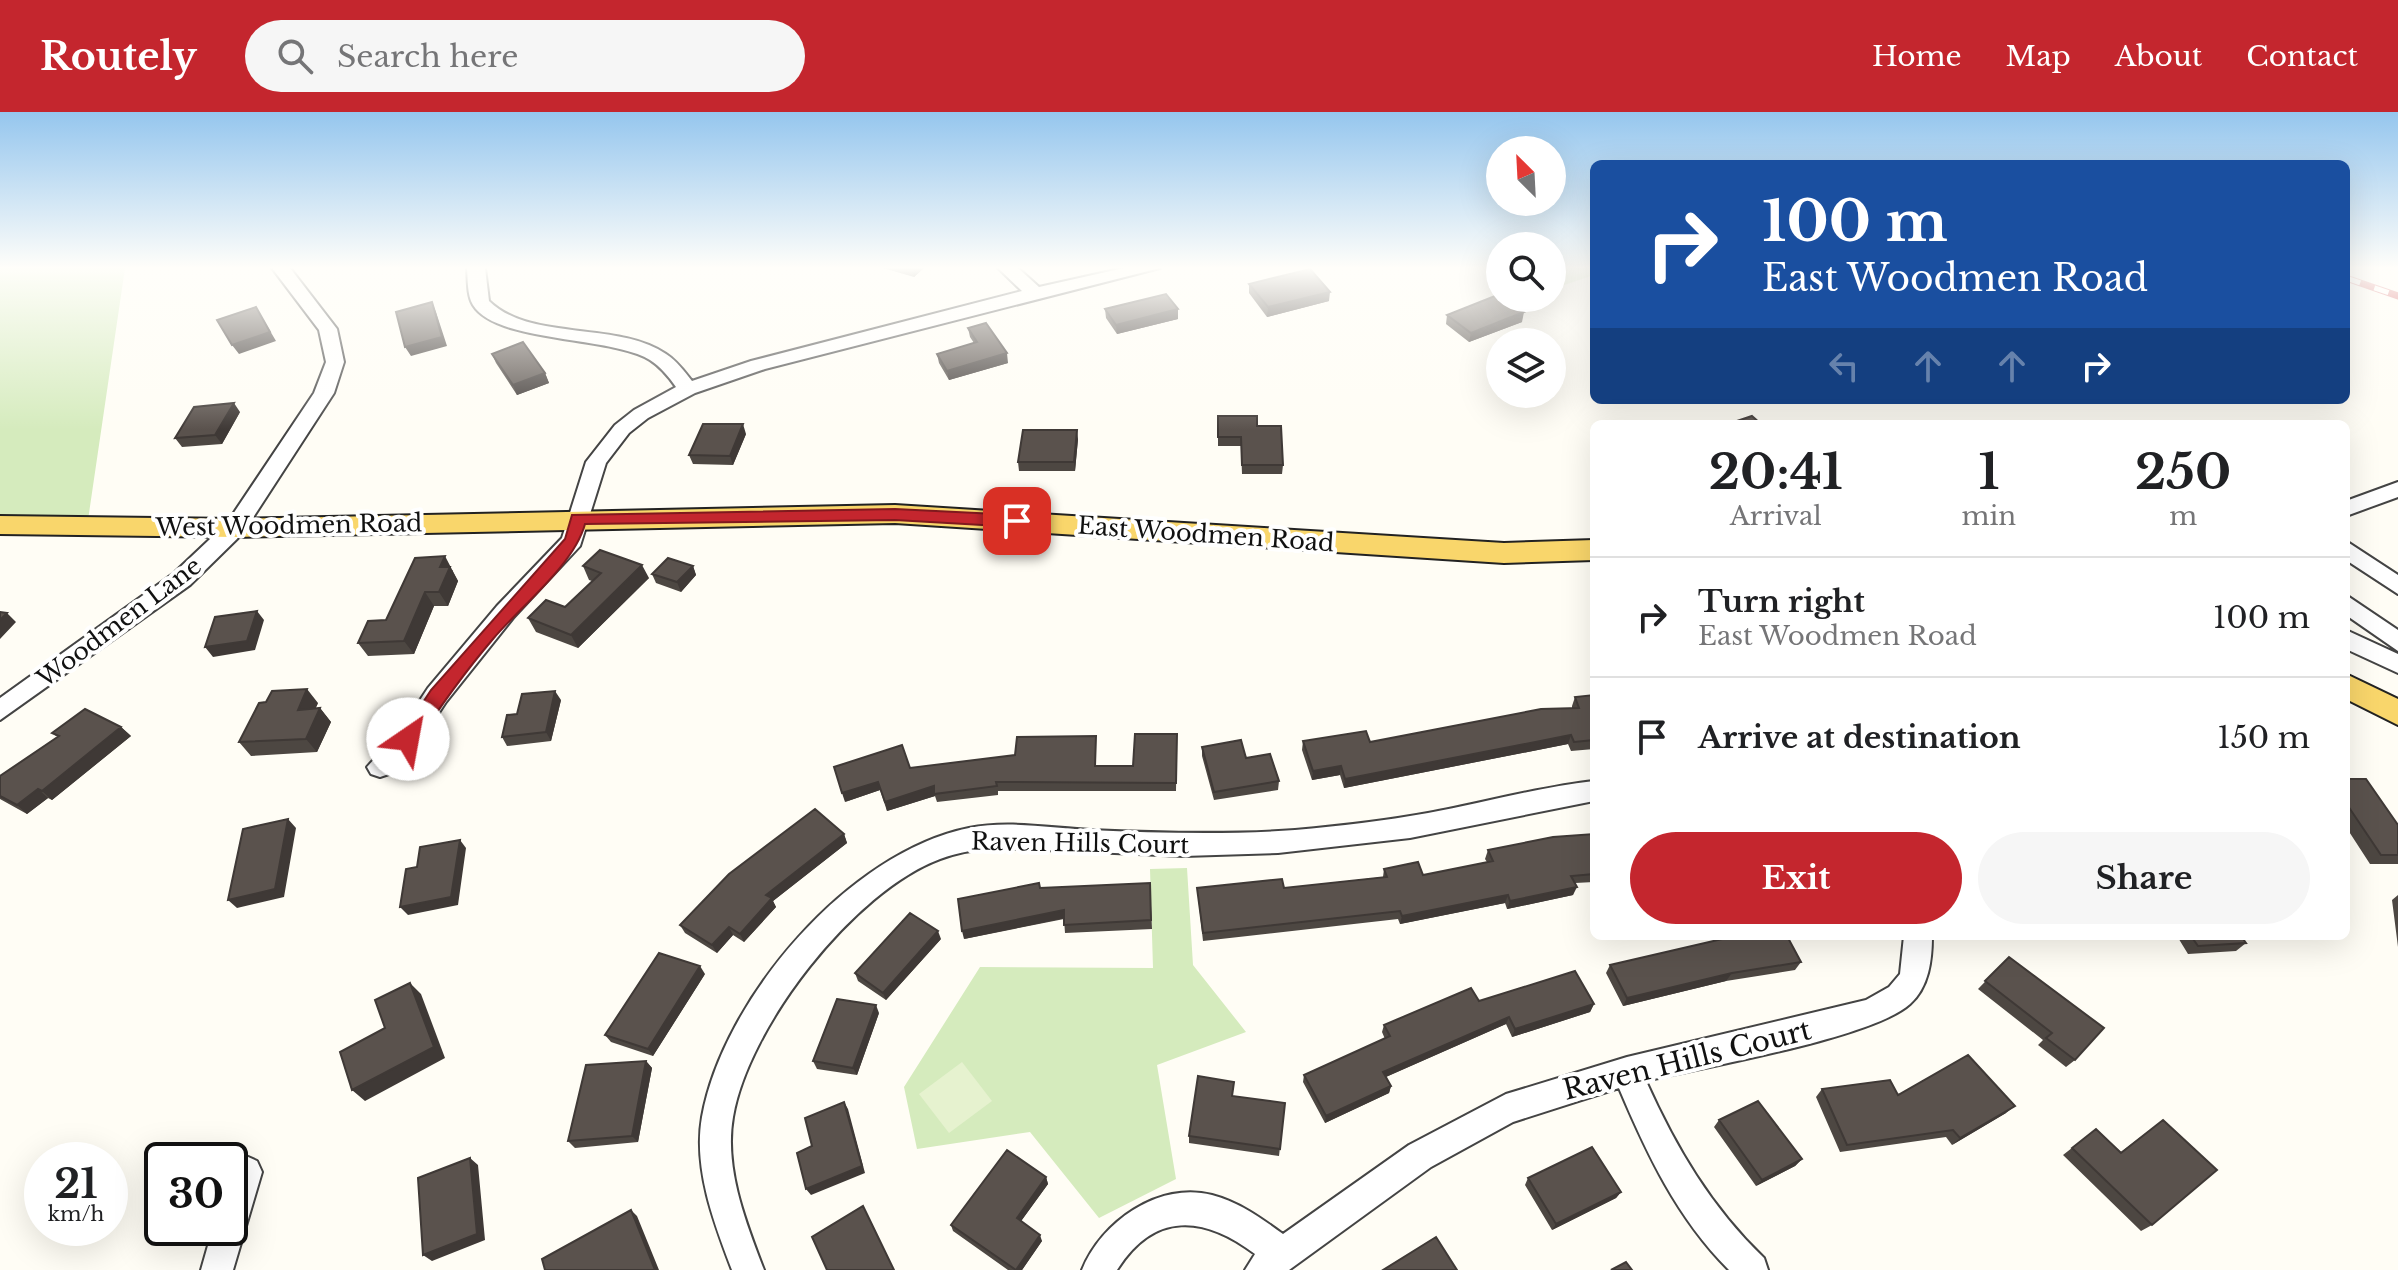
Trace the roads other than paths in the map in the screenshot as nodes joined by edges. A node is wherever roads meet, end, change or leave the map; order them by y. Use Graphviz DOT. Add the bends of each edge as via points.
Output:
graph roads {
  1 [pos="323,322"];
  2 [pos="515,322"];
  3 [pos="923,322"];
  4 [pos="688,389"];
  5 [pos="2398,489"];
  6 [pos="2350,507"];
  7 [pos="578,519"];
  8 [pos="0,525"];
  9 [pos="235,528"];
  10 [pos="1590,550"];
  11 [pos="2350,552"];
  12 [pos="2398,586"];
  13 [pos="2350,606"];
  14 [pos="2350,641"];
  15 [pos="2398,642"];
  16 [pos="2398,664"];
  17 [pos="2350,687"];
  18 [pos="0,711"];
  19 [pos="2398,713"];
  20 [pos="380,767"];
  21 [pos="1590,791"];
  22 [pos="1918,940"];
  23 [pos="1627,1071"];
  24 [pos="224,1246"];
  25 [pos="1272,1262"];
  26 [pos="217,1270"];
  27 [pos="748,1270"];
  28 [pos="1098,1270"];
  29 [pos="1752,1270"];
  1 -- 9 [label="street, Woodmen Lane" via="335,362 324,393"];
  2 -- 4 [label="street" via="654,354"];
  3 -- 4 [label="street"];
  4 -- 7 [label="street" via="641,414 609,443 596,462"];
  5 -- 6 [label="street"];
  7 -- 9 [label="main road, West Woodmen Road"];
  7 -- 10 [label="main road, East Woodmen Road" via="895,514 1504,553"];
  7 -- 20 [label="street" via="572,541 505,612 408,739"];
  8 -- 9 [label="main road, West Woodmen Road"];
  9 -- 18 [label="street, Woodmen Lane" via="182,579"];
  11 -- 12 [label="street"];
  13 -- 15 [label="street"];
  14 -- 16 [label="street"];
  17 -- 19 [label="main road"];
  21 -- 27 [label="street, Raven Hills Court" via="1415,826 1277,842 1169,845 968,839 907,861 846,909 768,997 728,1070 717,1118 718,1172 728,1220"];
  22 -- 23 [label="street, Raven Hills Court" via="1913,982 1892,1004 1861,1016"];
  23 -- 25 [label="street, Raven Hills Court" via="1506,1109 1460,1132"];
  23 -- 29 [label="street" via="1663,1156 1687,1197"];
  24 -- 26 [label="street"];
  25 -- 28 [label="street" via="1231,1218 1199,1208 1142,1221 1121,1235"];
}
